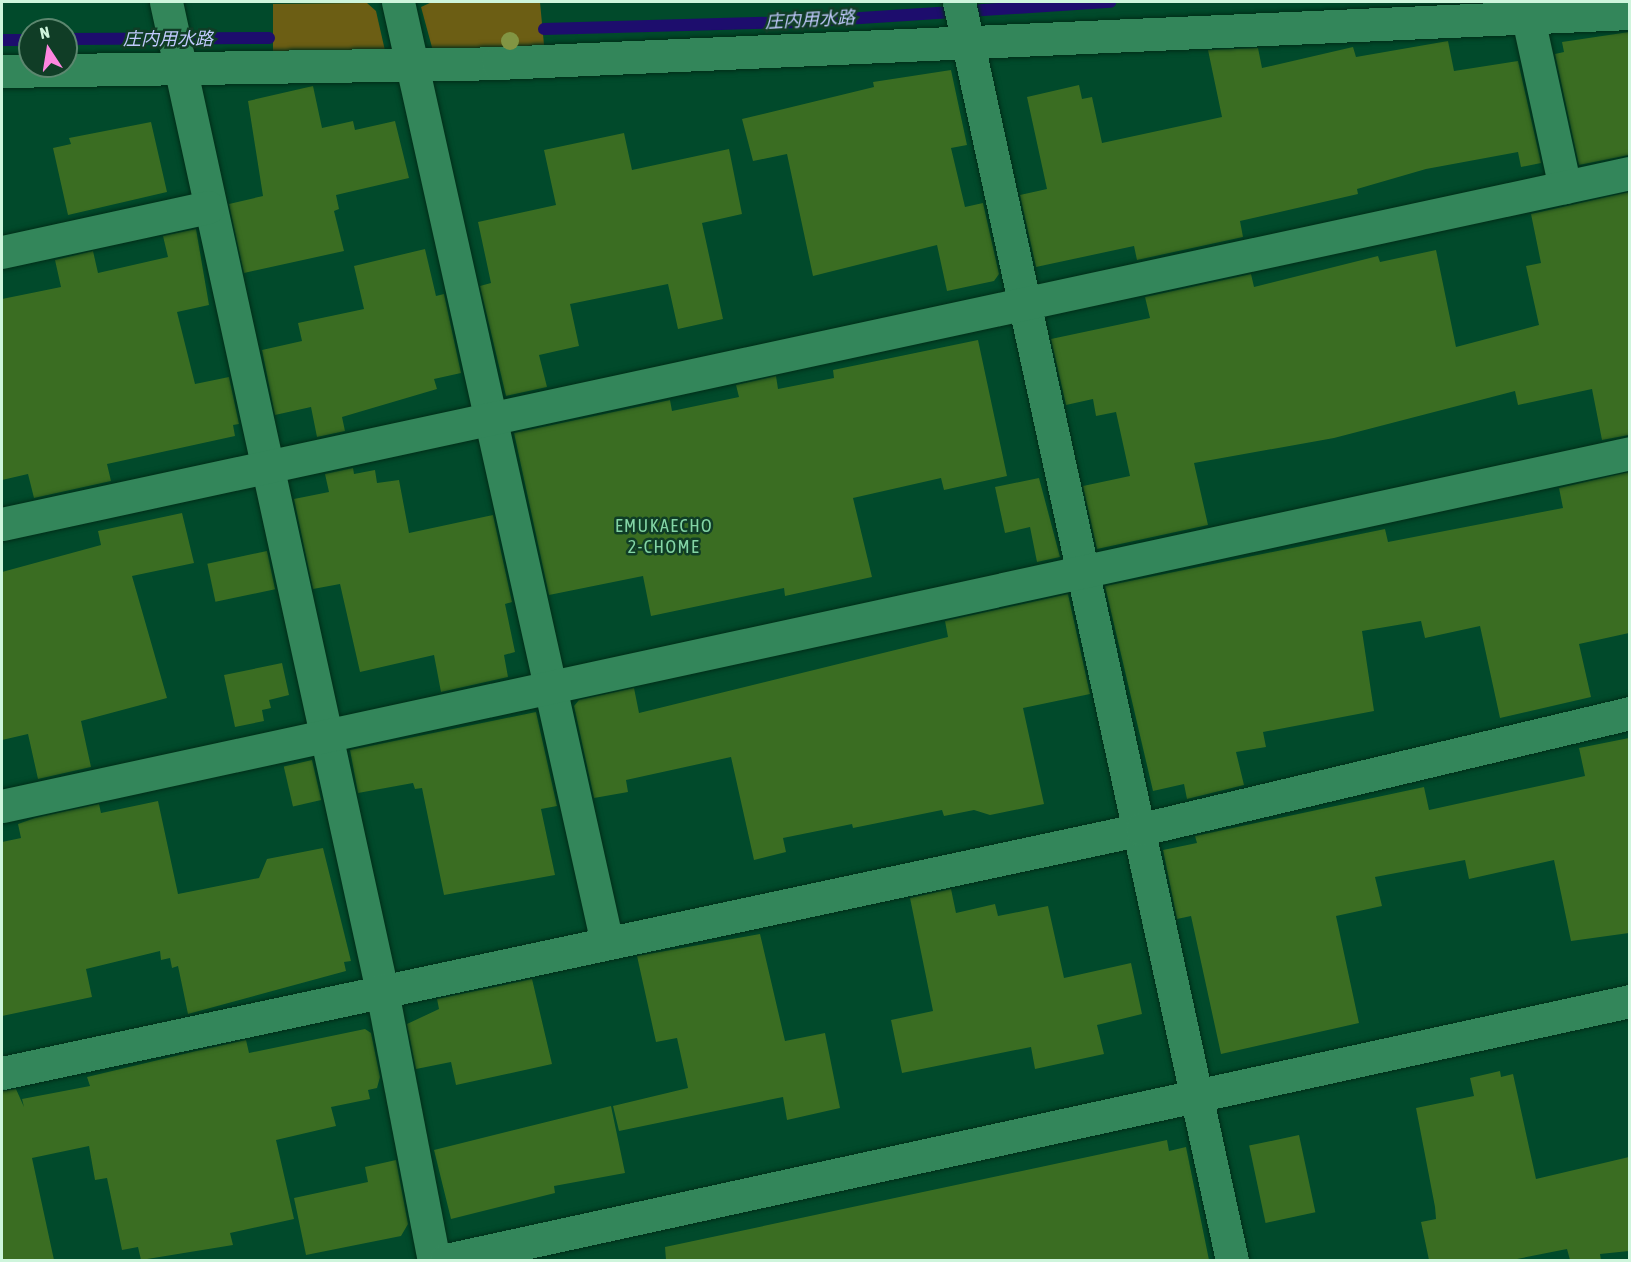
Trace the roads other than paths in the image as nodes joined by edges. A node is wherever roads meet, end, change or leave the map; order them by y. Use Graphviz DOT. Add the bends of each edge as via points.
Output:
graph roads {
  1 [pos="166,2"];
  2 [pos="398,2"];
  3 [pos="959,2"];
  4 [pos="1629,13"];
  5 [pos="1528,18"];
  6 [pos="965,39"];
  7 [pos="412,65"];
  8 [pos="178,69"];
  9 [pos="2,71"];
  10 [pos="1629,173"];
  11 [pos="1565,187"];
  12 [pos="208,207"];
  13 [pos="2,252"];
  14 [pos="1023,304"];
  15 [pos="493,418"];
  16 [pos="1629,453"];
  17 [pos="266,467"];
  18 [pos="2,524"];
  19 [pos="1083,569"];
  20 [pos="551,687"];
  21 [pos="1629,713"];
  22 [pos="326,736"];
  23 [pos="2,806"];
  24 [pos="1142,829"];
  25 [pos="607,943"];
  26 [pos="382,991"];
  27 [pos="1629,1001"];
  28 [pos="2,1072"];
  29 [pos="1194,1100"];
  30 [pos="434,1260"];
  31 [pos="446,1260"];
  32 [pos="1232,1260"];
  1 -- 8 [label="street"];
  2 -- 7 [label="street"];
  3 -- 6 [label="street"];
  4 -- 5 [label="street"];
  5 -- 6 [label="street"];
  5 -- 11 [label="street"];
  6 -- 7 [label="street"];
  6 -- 14 [label="street"];
  7 -- 8 [label="street"];
  7 -- 15 [label="street"];
  8 -- 9 [label="street"];
  8 -- 12 [label="street"];
  10 -- 11 [label="street"];
  11 -- 14 [label="street"];
  12 -- 13 [label="street"];
  12 -- 17 [label="street"];
  14 -- 15 [label="street"];
  14 -- 19 [label="street"];
  15 -- 17 [label="street"];
  15 -- 20 [label="street"];
  16 -- 19 [label="street"];
  17 -- 18 [label="street"];
  17 -- 22 [label="street"];
  19 -- 20 [label="street"];
  19 -- 24 [label="street"];
  20 -- 22 [label="street"];
  20 -- 25 [label="street"];
  21 -- 24 [label="street"];
  22 -- 23 [label="street"];
  22 -- 26 [label="street"];
  24 -- 25 [label="street"];
  24 -- 29 [label="street"];
  25 -- 26 [label="street"];
  26 -- 28 [label="street"];
  26 -- 30 [label="street"];
  27 -- 29 [label="street"];
  29 -- 31 [label="street"];
  29 -- 32 [label="street"];
}
